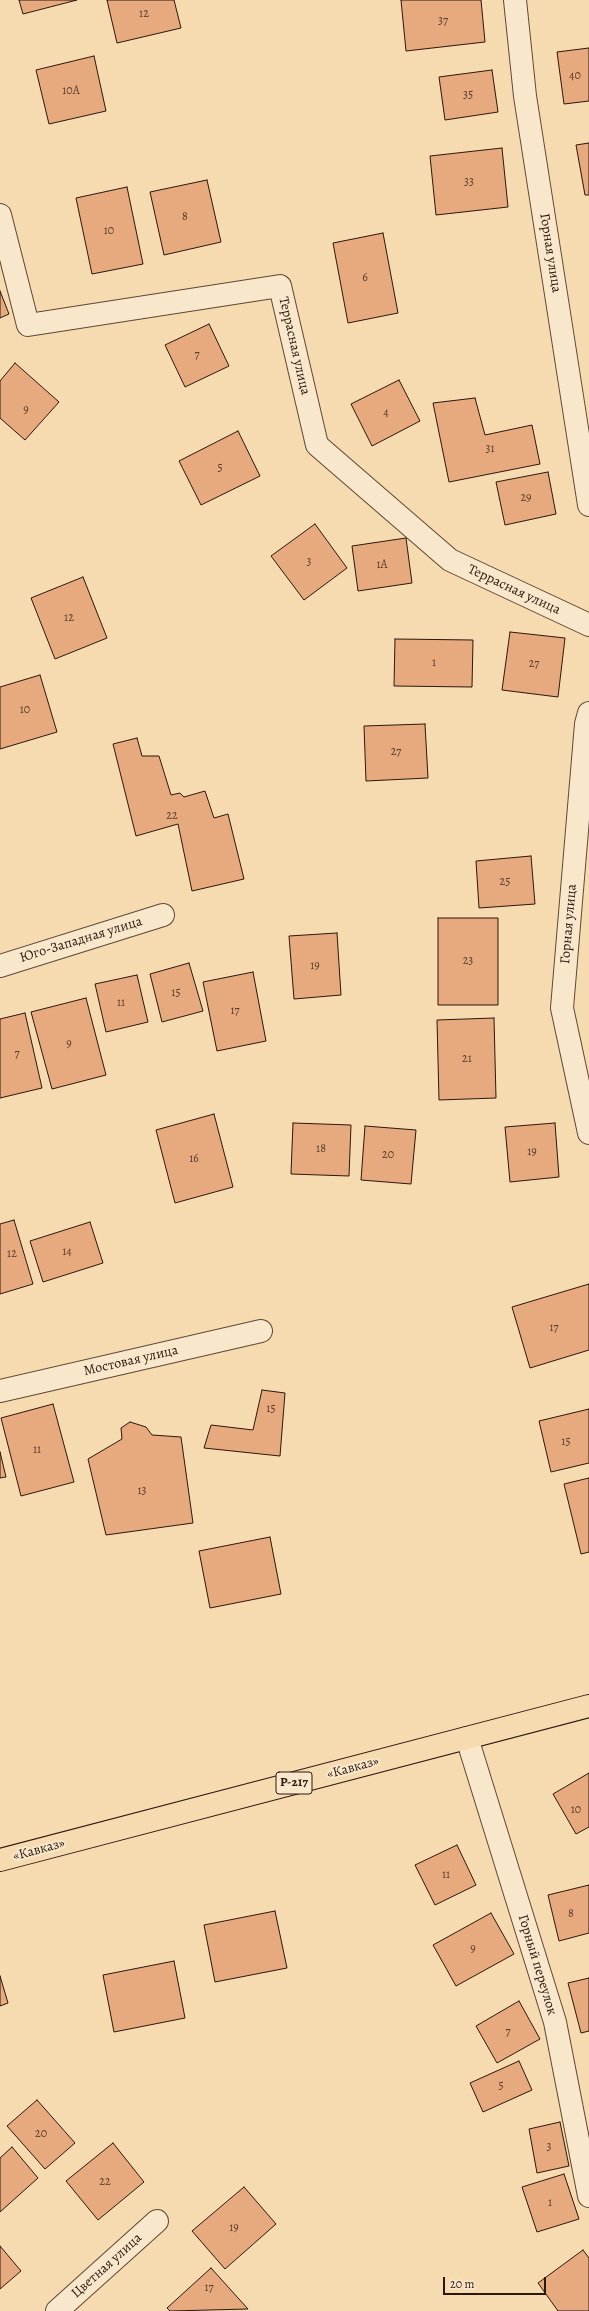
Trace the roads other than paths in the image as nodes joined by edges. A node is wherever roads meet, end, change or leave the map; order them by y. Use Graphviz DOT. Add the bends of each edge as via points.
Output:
graph roads {
  1 [pos="515,0"];
  2 [pos="0,215"];
  3 [pos="589,506"];
  4 [pos="589,625"];
  5 [pos="589,713"];
  6 [pos="163,914"];
  7 [pos="0,966"];
  8 [pos="589,1133"];
  9 [pos="261,1331"];
  10 [pos="0,1391"];
  11 [pos="589,1706"];
  12 [pos="467,1738"];
  13 [pos="0,1860"];
  14 [pos="589,2196"];
  15 [pos="157,2221"];
  16 [pos="57,2311"];
  1 -- 3 [label="street, Горная улица" via="526,96"];
  2 -- 4 [label="street, Террасная улица" via="28,325 280,286 317,444 450,560"];
  5 -- 8 [label="street, Горная улица" via="562,1008"];
  6 -- 7 [label="street, Юго-Западная улица"];
  9 -- 10 [label="street, Мостовая улица"];
  11 -- 12 [label="highway, «Кавказ» / Р-217"];
  12 -- 13 [label="highway, «Кавказ» / Р-217"];
  12 -- 14 [label="street, Горный переулок" via="555,2022"];
  15 -- 16 [label="street, Цветная улица"];
}
